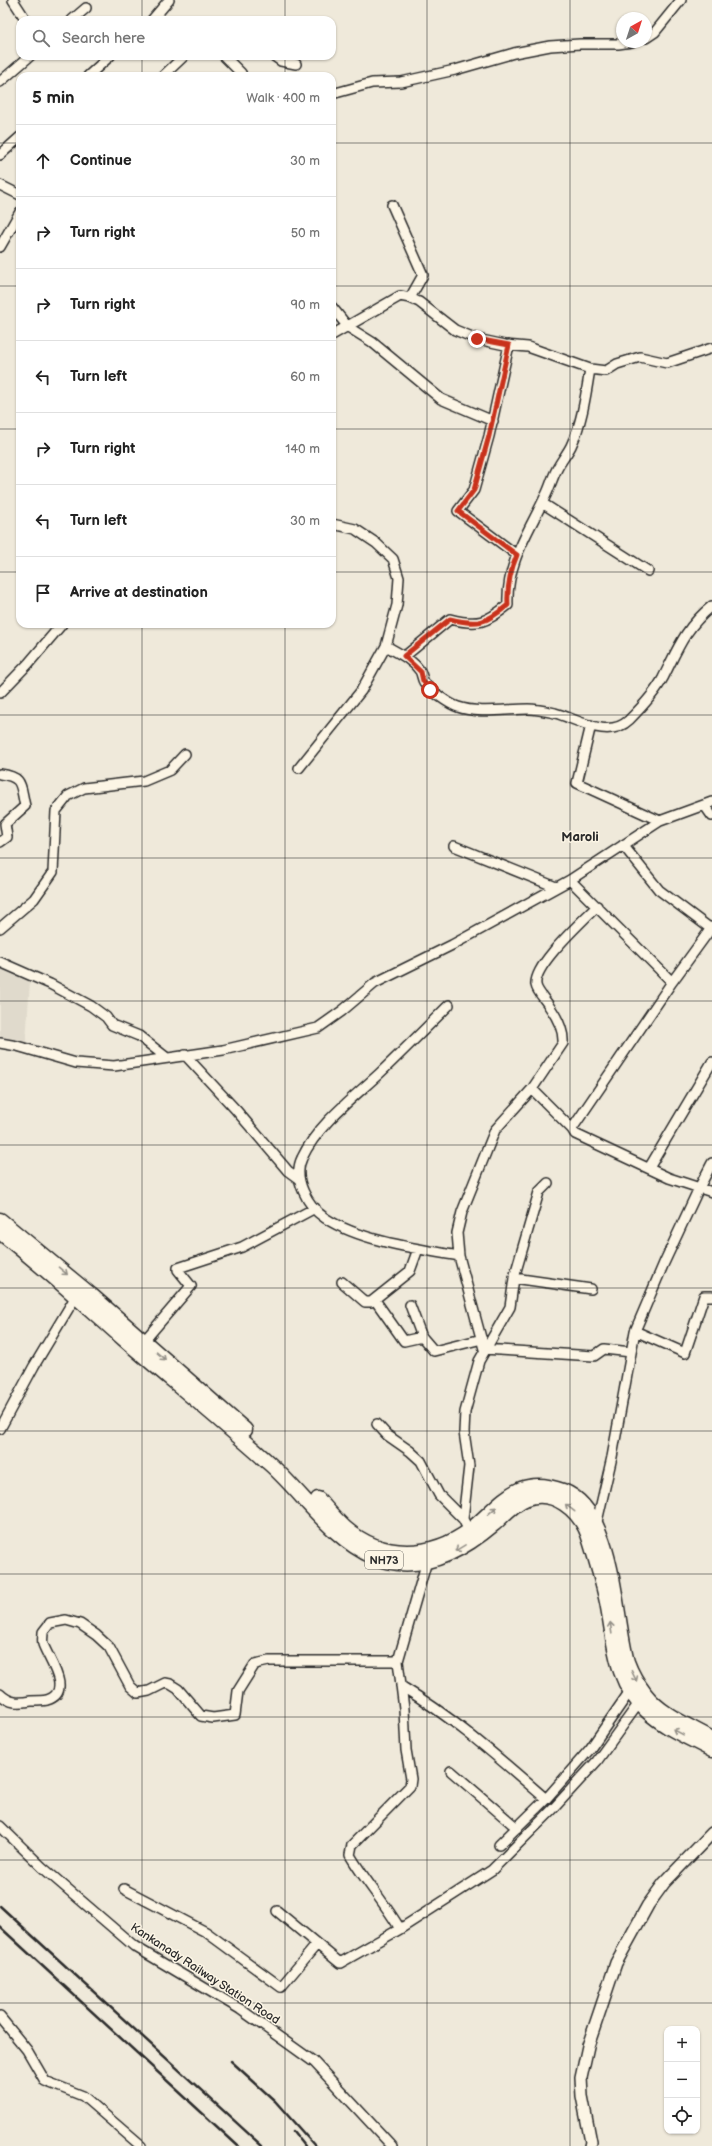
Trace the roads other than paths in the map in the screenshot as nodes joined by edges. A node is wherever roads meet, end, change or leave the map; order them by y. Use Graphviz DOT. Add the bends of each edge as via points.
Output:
graph roads {
  1 [pos="13,0"];
  2 [pos="169,0"];
  3 [pos="681,0"];
  4 [pos="86,8"];
  5 [pos="23,16"];
  6 [pos="77,16"];
  7 [pos="155,16"];
  8 [pos="652,34"];
  9 [pos="616,44"];
  10 [pos="25,60"];
  11 [pos="106,60"];
  12 [pos="180,60"];
  13 [pos="228,60"];
  14 [pos="280,60"];
  15 [pos="296,64"];
  16 [pos="92,72"];
  17 [pos="166,72"];
  18 [pos="240,72"];
  19 [pos="0,82"];
  20 [pos="336,93"];
  21 [pos="16,141"];
  22 [pos="0,155"];
  23 [pos="0,185"];
  24 [pos="16,193"];
  25 [pos="392,205"];
  26 [pos="16,219"];
  27 [pos="0,247"];
  28 [pos="410,298"];
  29 [pos="336,312"];
  30 [pos="348,327"];
  31 [pos="336,333"];
  32 [pos="509,345"];
  33 [pos="712,348"];
  34 [pos="590,369"];
  35 [pos="493,421"];
  36 [pos="542,503"];
  37 [pos="336,525"];
  38 [pos="517,555"];
  39 [pos="648,571"];
  40 [pos="712,606"];
  41 [pos="59,628"];
  42 [pos="386,646"];
  43 [pos="404,656"];
  44 [pos="0,692"];
  45 [pos="591,725"];
  46 [pos="186,754"];
  47 [pos="299,768"];
  48 [pos="0,774"];
  49 [pos="708,804"];
  50 [pos="712,816"];
  51 [pos="660,821"];
  52 [pos="0,842"];
  53 [pos="623,845"];
  54 [pos="454,846"];
  55 [pos="570,880"];
  56 [pos="556,887"];
  57 [pos="597,906"];
  58 [pos="0,928"];
  59 [pos="712,928"];
  60 [pos="0,962"];
  61 [pos="672,982"];
  62 [pos="449,1005"];
  63 [pos="0,1043"];
  64 [pos="185,1055"];
  65 [pos="167,1058"];
  66 [pos="712,1062"];
  67 [pos="532,1089"];
  68 [pos="572,1129"];
  69 [pos="712,1163"];
  70 [pos="649,1168"];
  71 [pos="299,1179"];
  72 [pos="548,1183"];
  73 [pos="699,1188"];
  74 [pos="712,1192"];
  75 [pos="315,1208"];
  76 [pos="0,1220"];
  77 [pos="0,1232"];
  78 [pos="418,1249"];
  79 [pos="459,1256"];
  80 [pos="514,1278"];
  81 [pos="342,1282"];
  82 [pos="591,1289"];
  83 [pos="76,1296"];
  84 [pos="712,1296"];
  85 [pos="375,1300"];
  86 [pos="410,1305"];
  87 [pos="635,1331"];
  88 [pos="422,1337"];
  89 [pos="482,1339"];
  90 [pos="144,1341"];
  91 [pos="484,1349"];
  92 [pos="631,1352"];
  93 [pos="377,1424"];
  94 [pos="0,1429"];
  95 [pos="466,1525"];
  96 [pos="596,1526"];
  97 [pos="427,1561"];
  98 [pos="604,1568"];
  99 [pos="398,1660"];
  100 [pos="401,1686"];
  101 [pos="630,1691"];
  102 [pos="0,1694"];
  103 [pos="639,1703"];
  104 [pos="712,1739"];
  105 [pos="712,1750"];
  106 [pos="451,1771"];
  107 [pos="546,1799"];
  108 [pos="0,1826"];
  109 [pos="517,1828"];
  110 [pos="712,1833"];
  111 [pos="500,1845"];
  112 [pos="124,1889"];
  113 [pos="277,1911"];
  114 [pos="400,1929"];
  115 [pos="317,1944"];
  116 [pos="0,2017"];
  117 [pos="592,2145"];
  118 [pos="141,2146"];
  119 [pos="392,2146"];
  1 -- 5 [label="street"];
  2 -- 7 [label="street"];
  3 -- 8 [label="street"];
  4 -- 6 [label="street"];
  9 -- 20 [label="street" via="550,46 514,52 447,72 401,82 372,83"];
  10 -- 19 [label="street"];
  11 -- 16 [label="street"];
  12 -- 17 [label="street"];
  13 -- 18 [label="street"];
  14 -- 15 [label="street"];
  21 -- 22 [label="street"];
  23 -- 24 [label="street"];
  25 -- 28 [label="street" via="423,275"];
  26 -- 27 [label="street"];
  28 -- 30 [label="street" via="400,296"];
  28 -- 32 [label="street" via="420,302 455,330 477,339"];
  29 -- 30 [label="street"];
  30 -- 31 [label="street"];
  30 -- 35 [label="street" via="372,342 441,399"];
  32 -- 34 [label="street" via="528,347"];
  32 -- 35 [label="street"];
  33 -- 34 [label="street" via="667,363 640,357 606,370"];
  34 -- 36 [label="street" via="584,404 572,445 556,471"];
  35 -- 38 [label="street" via="474,490 458,511"];
  36 -- 38 [label="street"];
  36 -- 39 [label="street"];
  37 -- 42 [label="street" via="355,529 376,543 393,559 399,578 397,605"];
  38 -- 43 [label="street" via="512,568 508,605 484,623 450,619"];
  40 -- 45 [label="street" via="698,617 685,633 662,679 628,721 619,727 604,730"];
  41 -- 44 [label="street"];
  42 -- 43 [label="street"];
  42 -- 47 [label="street" via="361,691"];
  43 -- 45 [label="street" via="421,672 423,681 430,690 458,707 511,711 528,709"];
  45 -- 51 [label="street" via="577,783"];
  46 -- 58 [label="street" via="170,770 144,780 84,788 68,796 56,811 53,872 34,899"];
  48 -- 52 [label="street" via="18,779 25,806 5,824 7,837"];
  49 -- 50 [label="street"];
  49 -- 51 [label="street"];
  51 -- 53 [label="street"];
  53 -- 55 [label="street"];
  53 -- 59 [label="street" via="659,890"];
  54 -- 56 [label="street"];
  55 -- 56 [label="street"];
  55 -- 57 [label="street"];
  56 -- 64 [label="street" via="452,945 375,983 318,1028 223,1050"];
  57 -- 61 [label="street"];
  57 -- 67 [label="street" via="552,952 537,975 536,986 556,1016 564,1035 563,1043"];
  59 -- 61 [label="street"];
  60 -- 65 [label="street" via="91,1006 112,1025 139,1036"];
  61 -- 68 [label="street"];
  62 -- 71 [label="street" via="323,1127 301,1158"];
  63 -- 65 [label="street" via="76,1063 114,1066"];
  64 -- 65 [label="street"];
  64 -- 71 [label="street" via="288,1171"];
  66 -- 70 [label="street"];
  67 -- 68 [label="street"];
  67 -- 79 [label="street" via="495,1130 462,1212 457,1233"];
  68 -- 70 [label="street" via="575,1134"];
  69 -- 73 [label="street"];
  70 -- 73 [label="street"];
  71 -- 75 [label="street"];
  72 -- 80 [label="street" via="539,1192"];
  73 -- 74 [label="street"];
  73 -- 87 [label="street"];
  75 -- 78 [label="street" via="325,1218 351,1230"];
  75 -- 90 [label="street" via="242,1247 178,1268 191,1285 190,1288"];
  76 -- 90 [label="highway, NH73, one-way"];
  77 -- 83 [label="highway, NH73"];
  78 -- 79 [label="street"];
  78 -- 85 [label="street" via="410,1271"];
  79 -- 89 [label="street"];
  80 -- 82 [label="street"];
  80 -- 91 [label="street" via="510,1307"];
  81 -- 85 [label="street" via="365,1302"];
  83 -- 94 [label="street"];
  83 -- 97 [label="highway, NH73" via="264,1459 346,1541 377,1558 395,1562"];
  84 -- 87 [label="street" via="704,1296 685,1353"];
  85 -- 88 [label="street" via="404,1341"];
  86 -- 88 [label="street"];
  87 -- 92 [label="street"];
  88 -- 89 [label="street" via="434,1351"];
  89 -- 91 [label="street"];
  90 -- 95 [label="highway, NH73, one-way" via="279,1460 345,1528 364,1541 396,1552 412,1553 445,1545"];
  91 -- 92 [label="street" via="594,1356 604,1349"];
  91 -- 95 [label="street" via="465,1412 464,1432 469,1466"];
  92 -- 96 [label="street"];
  93 -- 95 [label="street" via="421,1461 439,1495"];
  95 -- 96 [label="highway, NH73, one-way" via="521,1489 537,1486 564,1491 576,1499 586,1508"];
  96 -- 98 [label="highway, NH73"];
  98 -- 97 [label="highway, NH73, one-way" via="578,1514 559,1500 537,1496 516,1505 475,1539 449,1555"];
  97 -- 99 [label="street"];
  101 -- 98 [label="highway, NH73, one-way" via="618,1666"];
  98 -- 104 [label="highway, NH73, one-way" via="628,1663 637,1683 654,1704 673,1718"];
  99 -- 100 [label="street"];
  99 -- 102 [label="street" via="255,1664 238,1691 235,1715 213,1718 201,1716 178,1689 170,1684 164,1683 149,1691 138,1693 130,1686 109,1647 80,1624 66,1620 50,1623 43,1632 43,1644 54,1665 60,1686 57,1694 48,1699 17,1703 7,1701"];
  100 -- 107 [label="street" via="424,1700 482,1744"];
  100 -- 114 [label="street" via="410,1786 352,1845 350,1855"];
  101 -- 103 [label="highway, NH73"];
  101 -- 107 [label="street" via="590,1748"];
  105 -- 103 [label="highway, NH73, one-way" via="668,1727"];
  103 -- 114 [label="street" via="597,1761 492,1870"];
  106 -- 109 [label="street"];
  107 -- 109 [label="street"];
  108 -- 119 [label="street, Kankanady Railway Station Road" via="60,1883 134,1946 240,2009 314,2062"];
  109 -- 111 [label="street"];
  110 -- 117 [label="street" via="664,1883 648,1905 616,1963 588,2046 581,2078"];
  112 -- 115 [label="street" via="206,1932 281,1988"];
  113 -- 115 [label="street"];
  114 -- 115 [label="street" via="340,1963"];
  116 -- 118 [label="street" via="28,2050 45,2081 83,2096"];
}
